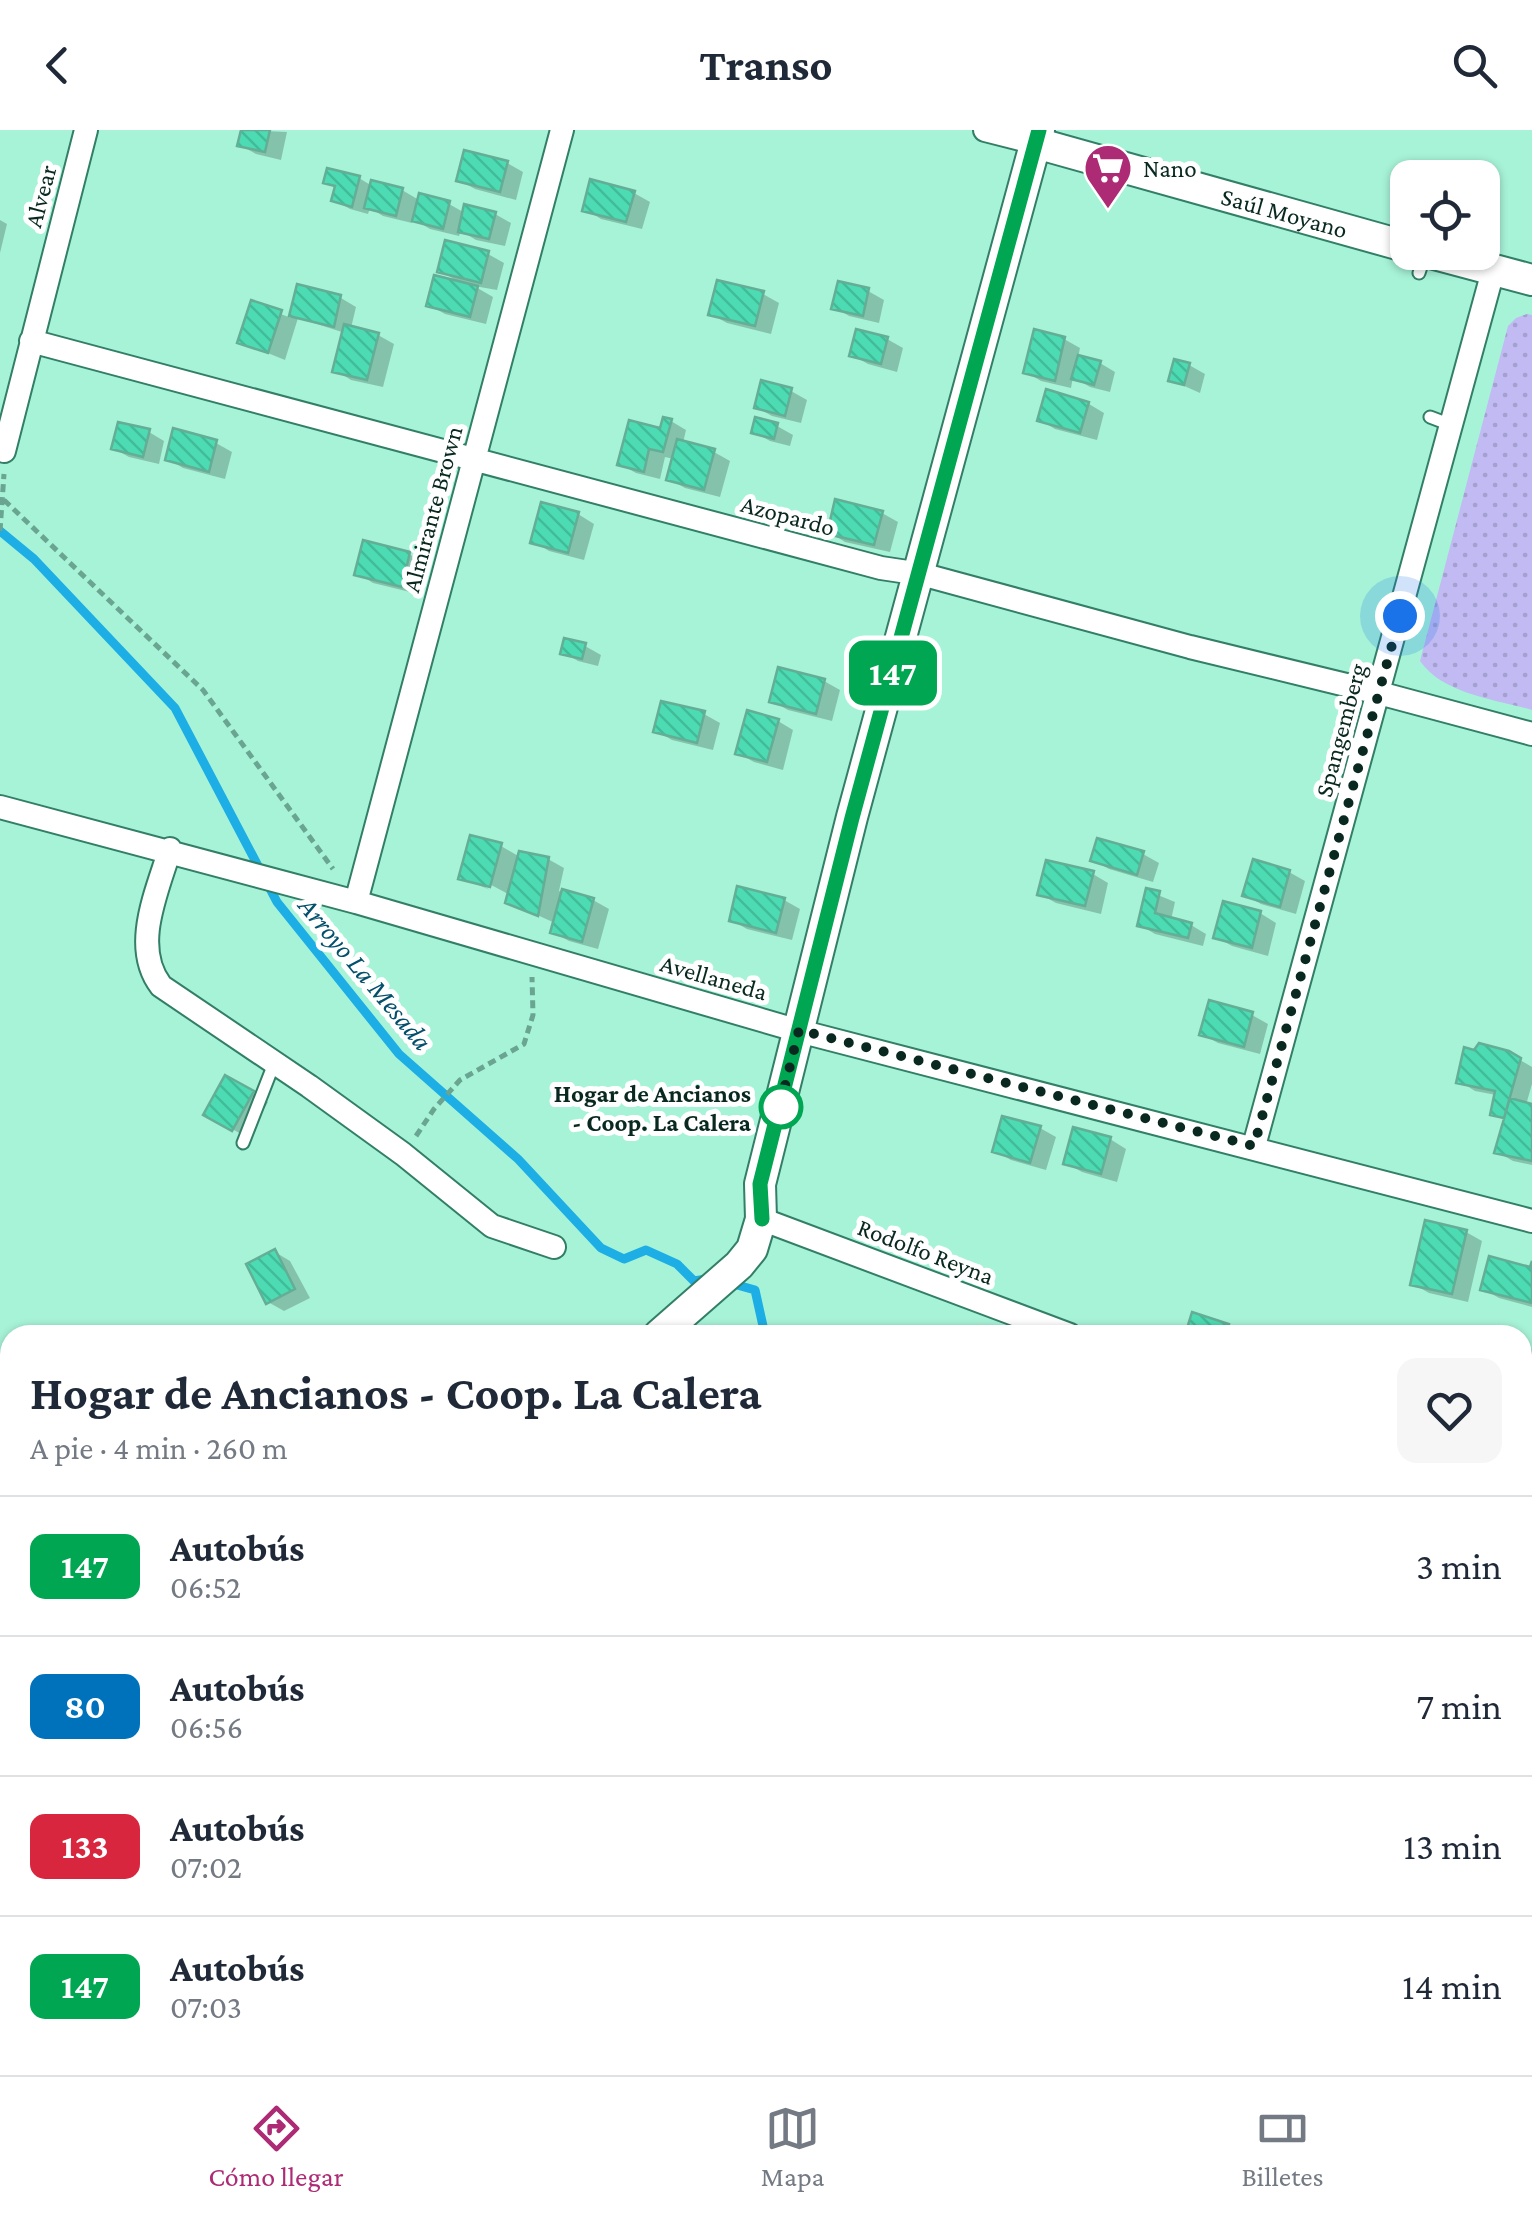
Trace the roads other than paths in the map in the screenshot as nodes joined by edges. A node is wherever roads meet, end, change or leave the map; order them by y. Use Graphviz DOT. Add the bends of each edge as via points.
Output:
graph roads {
  1 [pos="86,130"];
  2 [pos="562,130"];
  3 [pos="984,130"];
  4 [pos="1038,137"];
  5 [pos="1390,247"];
  6 [pos="1489,270"];
  7 [pos="1494,271"];
  8 [pos="1532,280"];
  9 [pos="31,340"];
  10 [pos="4,451"];
  11 [pos="474,460"];
  12 [pos="920,574"];
  13 [pos="1379,693"];
  14 [pos="1532,734"];
  15 [pos="0,807"];
  16 [pos="170,850"];
  17 [pos="356,902"];
  18 [pos="799,1030"];
  19 [pos="274,1061"];
  20 [pos="244,1143"];
  21 [pos="1254,1146"];
  22 [pos="762,1219"];
  23 [pos="1532,1221"];
  24 [pos="554,1247"];
  25 [pos="670,1325"];
  26 [pos="1043,1325"];
  1 -- 9 [label="street, Alvear"];
  2 -- 11 [label="street, Almirante Brown"];
  3 -- 4 [label="street, Saúl Moyano"];
  4 -- 5 [label="street, Saúl Moyano"];
  4 -- 12 [label="street"];
  6 -- 7 [label="street, Saúl Moyano"];
  7 -- 8 [label="street, Saúl Moyano"];
  7 -- 13 [label="street, Spangemberg" via="1440,421"];
  9 -- 10 [label="street, Alvear"];
  9 -- 11 [label="street, Azopardo"];
  11 -- 12 [label="street, Azopardo"];
  11 -- 17 [label="street, Almirante Brown"];
  12 -- 13 [label="street, Azopardo"];
  12 -- 18 [label="street"];
  13 -- 14 [label="street, Azopardo"];
  13 -- 21 [label="street, Spangemberg"];
  15 -- 16 [label="street, Avellaneda"];
  16 -- 17 [label="street, Avellaneda"];
  16 -- 19 [label="street" via="149,920 152,974 172,996"];
  17 -- 18 [label="street, Avellaneda"];
  18 -- 21 [label="street, Avellaneda"];
  18 -- 22 [label="street" via="760,1184"];
  19 -- 20 [label="lane"];
  19 -- 24 [label="street" via="492,1226"];
  21 -- 23 [label="street, Avellaneda"];
  22 -- 25 [label="street" via="739,1265"];
  22 -- 26 [label="street, Rodolfo Reyna"];
}
